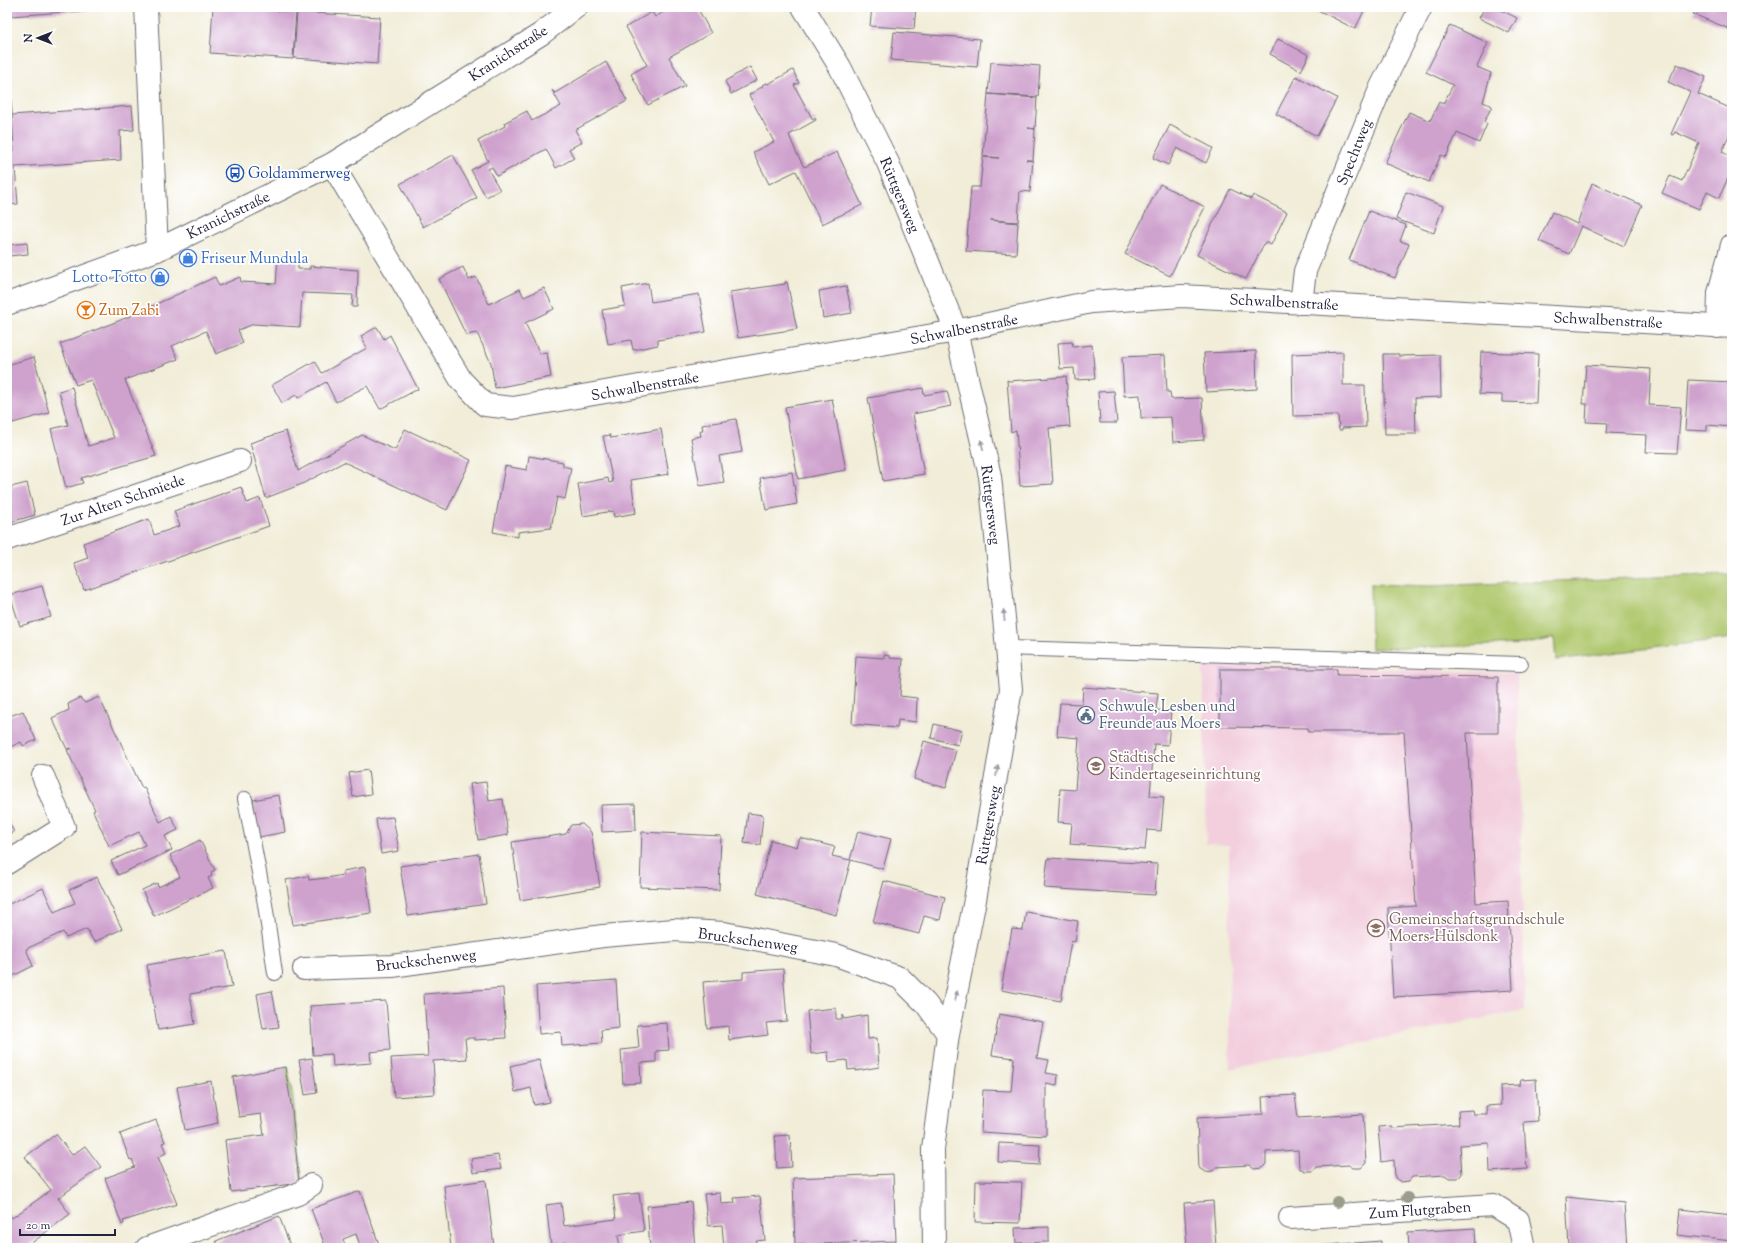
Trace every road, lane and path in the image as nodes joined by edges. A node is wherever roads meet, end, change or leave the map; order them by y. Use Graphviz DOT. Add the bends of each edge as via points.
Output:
graph roads {
  1 [pos="146,7"];
  2 [pos="576,7"];
  3 [pos="803,7"];
  4 [pos="1421,7"];
  5 [pos="332,164"];
  6 [pos="1732,246"];
  7 [pos="157,250"];
  8 [pos="1301,303"];
  9 [pos="7,304"];
  10 [pos="1725,327"];
  11 [pos="956,332"];
  12 [pos="240,461"];
  13 [pos="7,539"];
  14 [pos="1007,648"];
  15 [pos="1521,664"];
  16 [pos="43,776"];
  17 [pos="244,799"];
  18 [pos="7,863"];
  19 [pos="304,969"];
  20 [pos="275,973"];
  21 [pos="948,1034"];
  22 [pos="311,1185"];
  23 [pos="1290,1218"];
  24 [pos="147,1248"];
  25 [pos="934,1248"];
  26 [pos="1524,1248"];
  1 -- 7 [label="street"];
  2 -- 5 [label="street, Kranichstraße" via="541,34"];
  3 -- 11 [label="street, Rüttgersweg" via="840,67 888,163"];
  4 -- 8 [label="street, Spechtweg" via="1381,87 1305,271"];
  5 -- 7 [label="street, Kranichstraße"];
  5 -- 11 [label="street, Schwalbenstraße" via="461,380 485,405 513,408"];
  6 -- 10 [label="street" via="1719,293"];
  7 -- 9 [label="street, Kranichstraße"];
  8 -- 10 [label="street, Schwalbenstraße"];
  8 -- 11 [label="street, Schwalbenstraße" via="1182,296 1091,302"];
  14 -- 11 [label="street, Rüttgersweg, one-way" via="990,476"];
  12 -- 13 [label="street, Zur Alten Schmiede"];
  14 -- 15 [label="lane"];
  21 -- 14 [label="street, Rüttgersweg, one-way" via="975,900 1011,689"];
  16 -- 18 [label="street" via="64,827"];
  17 -- 20 [label="lane" via="265,904"];
  19 -- 21 [label="street, Bruckschenweg" via="392,966 603,936 674,930 724,933 836,955 900,978 926,1004"];
  21 -- 25 [label="street" via="933,1149"];
  22 -- 24 [label="street" via="298,1194"];
  23 -- 26 [label="street, Zum Flutgraben" via="1494,1205 1518,1220"];
}
